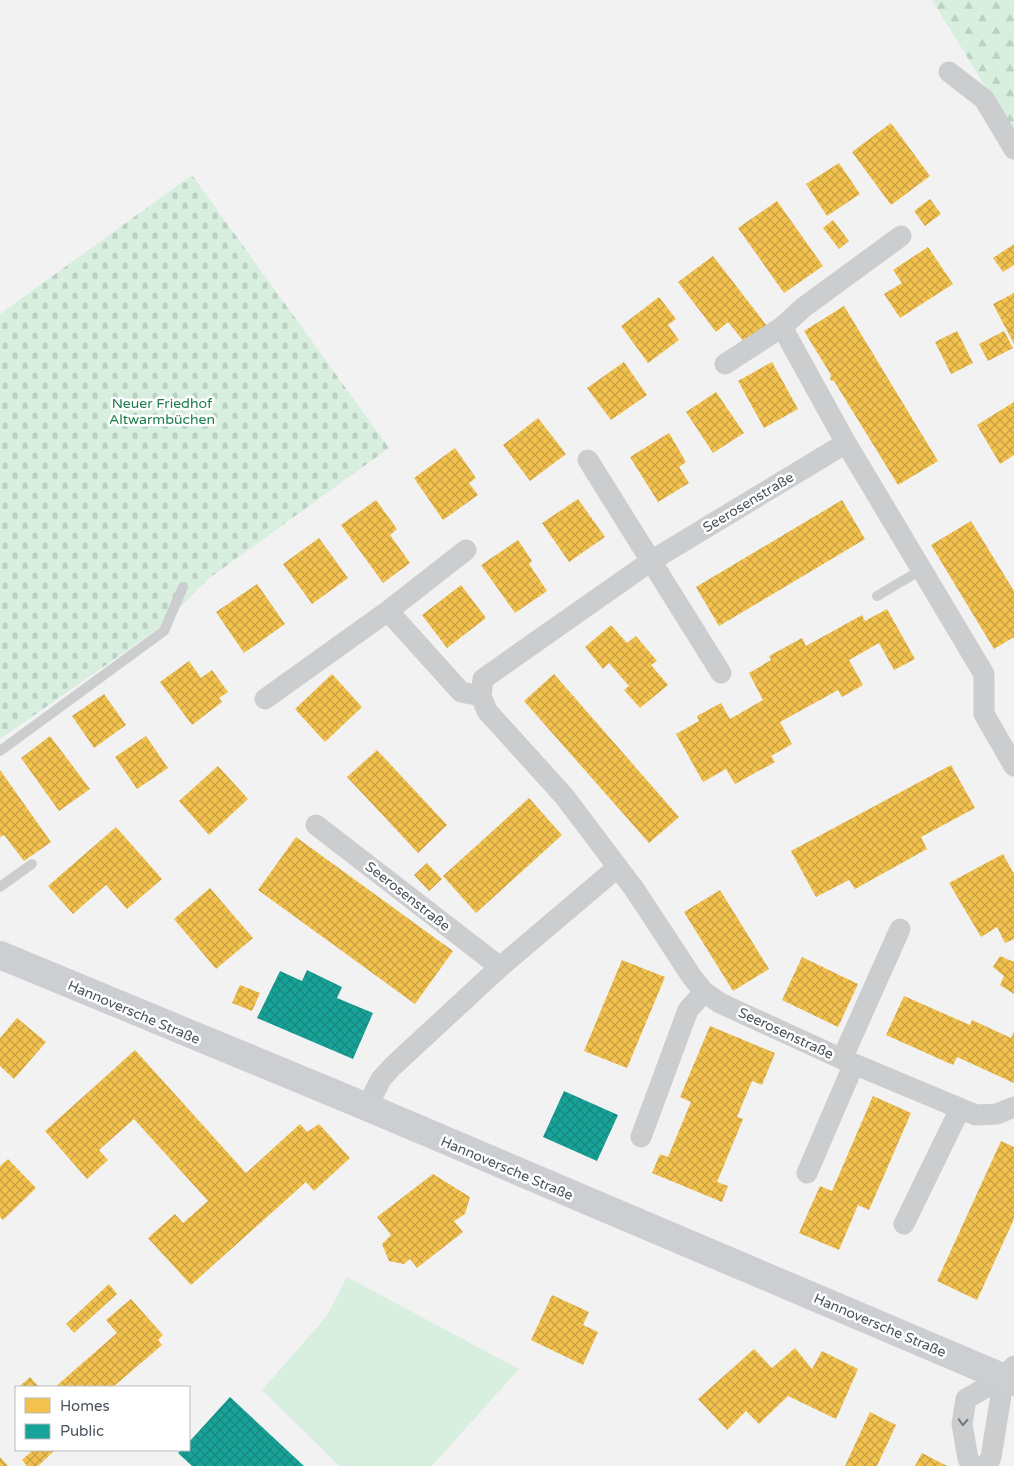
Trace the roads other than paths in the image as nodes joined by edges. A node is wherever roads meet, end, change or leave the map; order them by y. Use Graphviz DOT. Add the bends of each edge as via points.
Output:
graph roads {
  1 [pos="950,72"];
  2 [pos="1014,149"];
  3 [pos="901,236"];
  4 [pos="782,327"];
  5 [pos="726,364"];
  6 [pos="846,443"];
  7 [pos="588,460"];
  8 [pos="466,550"];
  9 [pos="651,561"];
  10 [pos="921,570"];
  11 [pos="182,588"];
  12 [pos="877,596"];
  13 [pos="388,611"];
  14 [pos="721,673"];
  15 [pos="481,696"];
  16 [pos="265,699"];
  17 [pos="0,751"];
  18 [pos="1014,766"];
  19 [pos="316,825"];
  20 [pos="32,864"];
  21 [pos="618,867"];
  22 [pos="0,888"];
  23 [pos="900,929"];
  24 [pos="0,955"];
  25 [pos="500,967"];
  26 [pos="704,992"];
  27 [pos="848,1062"];
  28 [pos="367,1107"];
  29 [pos="1014,1107"];
  30 [pos="960,1109"];
  31 [pos="641,1137"];
  32 [pos="807,1173"];
  33 [pos="904,1224"];
  34 [pos="1011,1375"];
  35 [pos="974,1466"];
  36 [pos="987,1466"];
  1 -- 2 [label="street" via="984,99"];
  3 -- 4 [label="street" via="804,307"];
  4 -- 5 [label="street"];
  4 -- 6 [label="street"];
  6 -- 9 [label="street, Seerosenstraße"];
  6 -- 10 [label="street"];
  7 -- 9 [label="street"];
  8 -- 13 [label="street"];
  9 -- 14 [label="street"];
  9 -- 15 [label="street, Seerosenstraße" via="483,679"];
  10 -- 12 [label="lane"];
  10 -- 18 [label="street" via="984,674 984,714"];
  11 -- 17 [label="lane" via="164,631"];
  13 -- 15 [label="street" via="461,692"];
  13 -- 16 [label="street"];
  15 -- 21 [label="street, Seerosenstraße" via="487,711 564,796"];
  19 -- 25 [label="street, Seerosenstraße"];
  20 -- 22 [label="lane"];
  21 -- 25 [label="street"];
  21 -- 26 [label="street, Seerosenstraße"];
  23 -- 27 [label="street, Seerosenstraße"];
  24 -- 28 [label="main road, Hannoversche Straße"];
  25 -- 28 [label="street" via="393,1066 381,1079"];
  26 -- 27 [label="street, Seerosenstraße" via="720,1003"];
  26 -- 31 [label="street" via="688,1010"];
  27 -- 30 [label="street, Seerosenstraße"];
  27 -- 32 [label="street, Seerosenstraße"];
  28 -- 34 [label="main road, Hannoversche Straße"];
  29 -- 30 [label="street, Seerosenstraße" via="998,1114 976,1116"];
  30 -- 33 [label="street"];
  34 -- 35 [label="street, one-way" via="966,1400 962,1424 968,1459"];
  34 -- 36 [label="street"];
}
